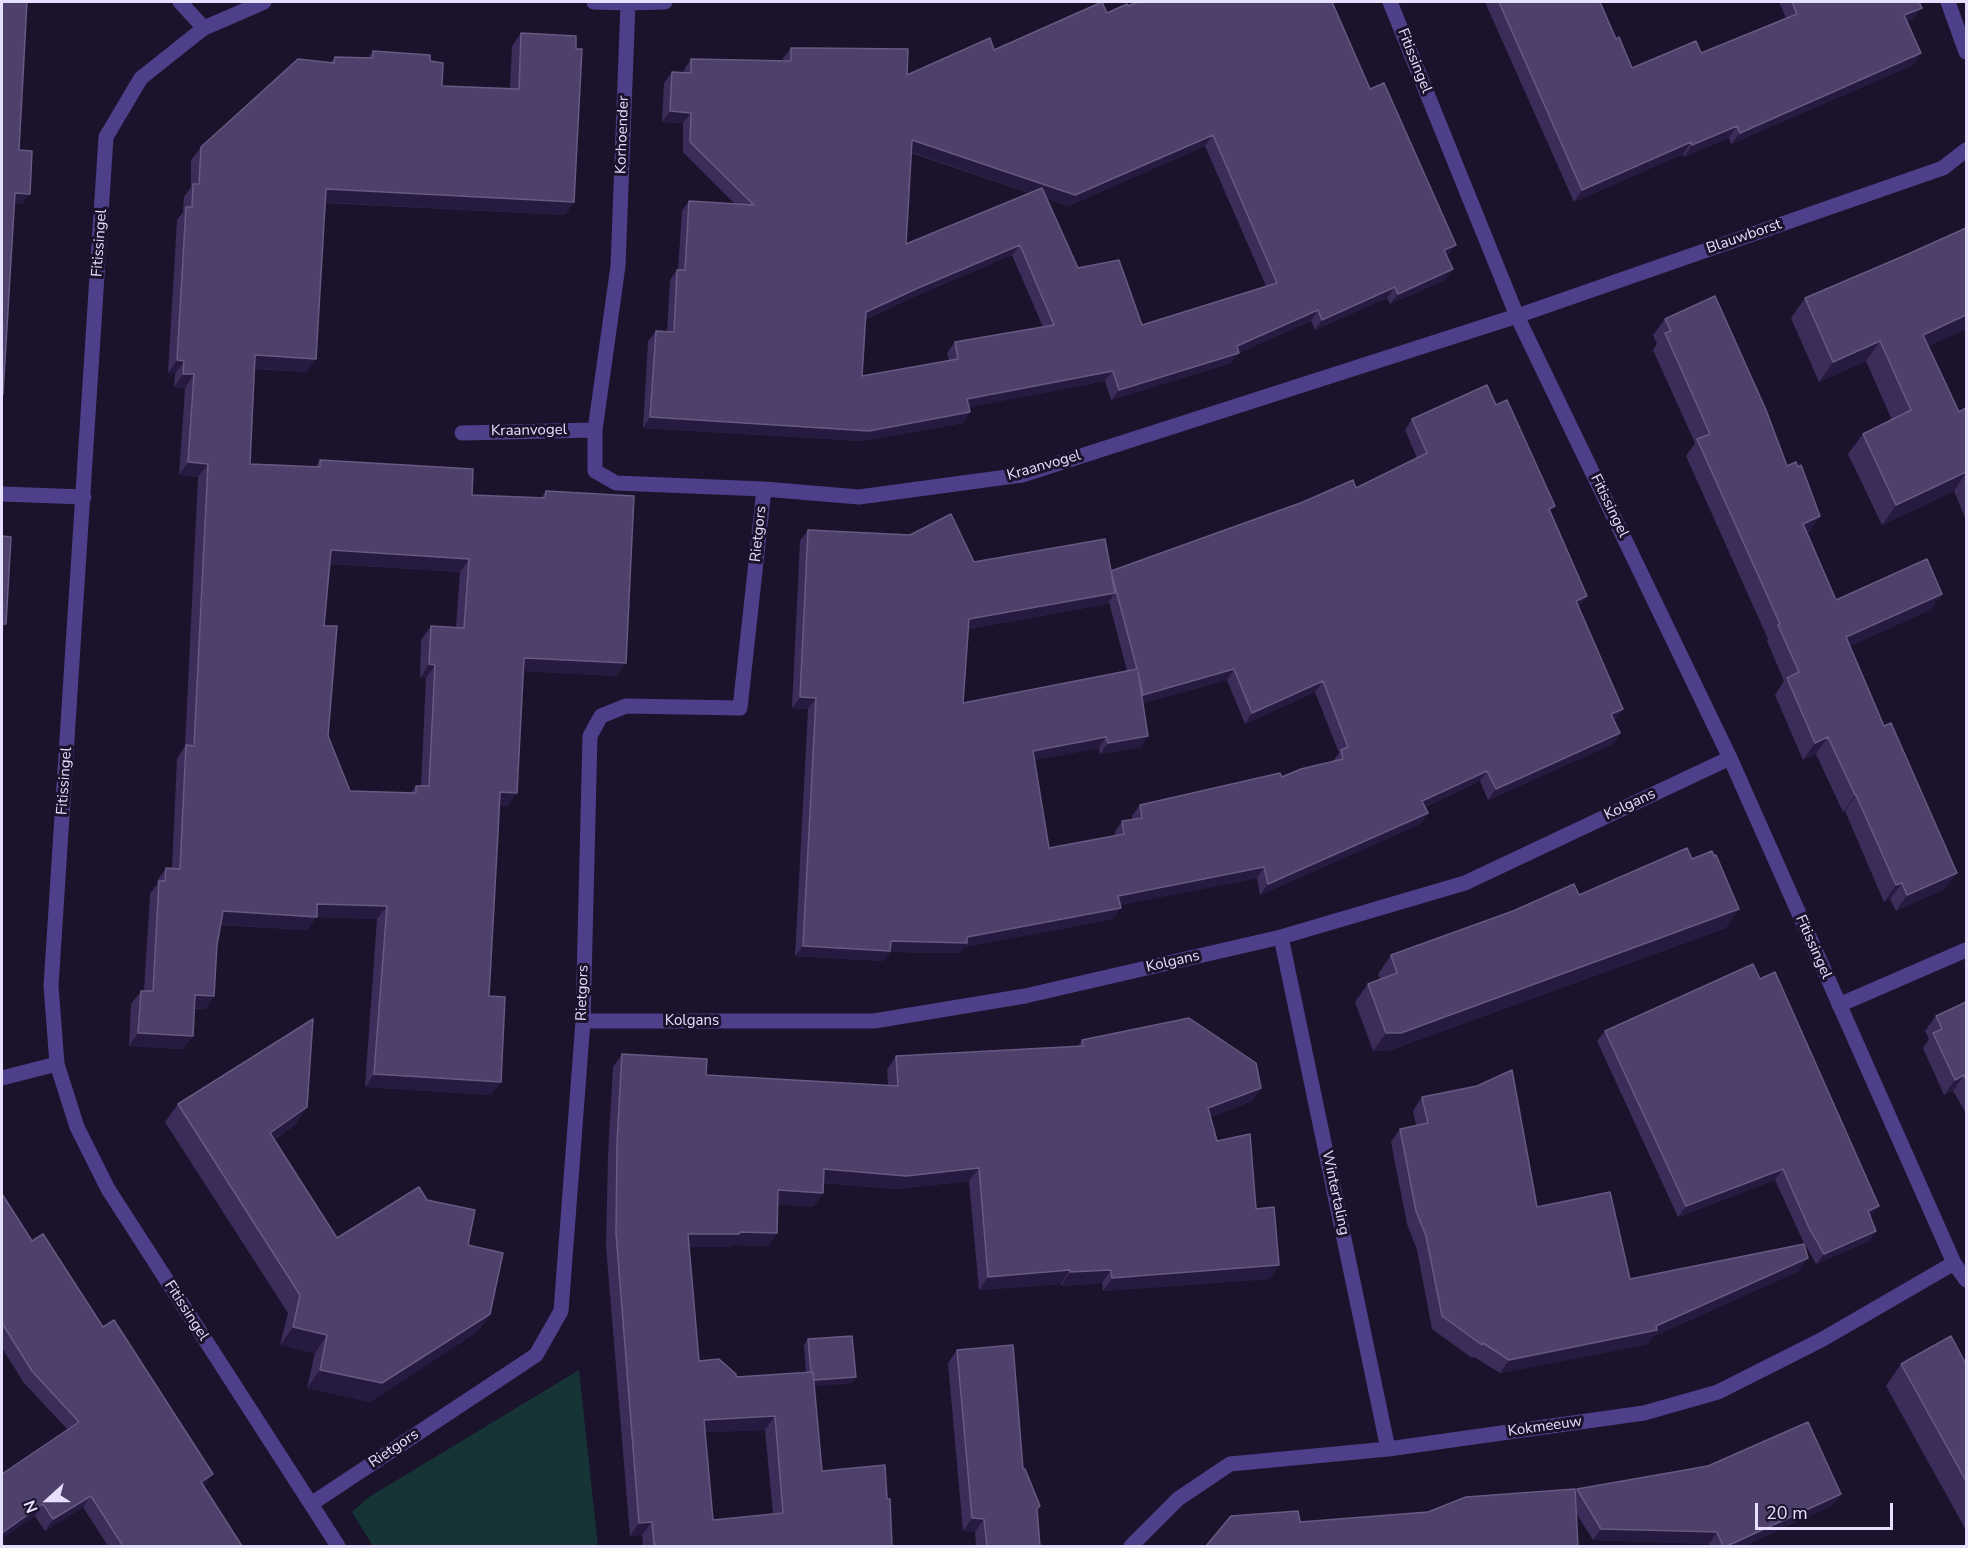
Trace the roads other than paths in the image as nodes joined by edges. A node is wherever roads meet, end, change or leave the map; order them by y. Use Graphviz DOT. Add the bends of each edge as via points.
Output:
graph roads {
  1 [pos="180,2"];
  2 [pos="264,2"];
  3 [pos="600,2"];
  4 [pos="666,2"];
  5 [pos="1390,2"];
  6 [pos="1948,2"];
  7 [pos="628,3"];
  8 [pos="204,28"];
  9 [pos="1966,52"];
  10 [pos="1966,150"];
  11 [pos="618,266"];
  12 [pos="1517,316"];
  13 [pos="595,430"];
  14 [pos="462,433"];
  15 [pos="764,489"];
  16 [pos="2,494"];
  17 [pos="84,497"];
  18 [pos="1730,758"];
  19 [pos="1281,937"];
  20 [pos="1966,950"];
  21 [pos="1839,1005"];
  22 [pos="583,1021"];
  23 [pos="57,1064"];
  24 [pos="2,1078"];
  25 [pos="1954,1263"];
  26 [pos="1966,1280"];
  27 [pos="1388,1449"];
  28 [pos="311,1504"];
  29 [pos="338,1546"];
  30 [pos="1131,1546"];
  1 -- 8 [label="street"];
  2 -- 8 [label="street, Fitissingel"];
  3 -- 7 [label="street"];
  4 -- 7 [label="street"];
  5 -- 12 [label="street, Fitissingel"];
  6 -- 9 [label="street"];
  7 -- 11 [label="street, Korhoender"];
  8 -- 17 [label="street, Fitissingel" via="141,78 106,137"];
  10 -- 12 [label="street, Blauwborst" via="1943,168"];
  11 -- 13 [label="street, Kraanvogel"];
  12 -- 15 [label="street, Kraanvogel" via="1022,476 859,497"];
  12 -- 18 [label="street, Fitissingel"];
  13 -- 14 [label="street, Kraanvogel"];
  13 -- 15 [label="street, Kraanvogel" via="595,471 616,483"];
  15 -- 22 [label="street, Rietgors" via="740,708 626,706 601,716 590,736"];
  16 -- 17 [label="street"];
  17 -- 23 [label="street, Fitissingel" via="51,986"];
  18 -- 19 [label="street, Kolgans" via="1465,883"];
  18 -- 21 [label="street, Fitissingel"];
  19 -- 22 [label="street, Kolgans" via="1025,996 874,1021"];
  19 -- 27 [label="street, Wintertaling"];
  20 -- 21 [label="street"];
  21 -- 25 [label="street, Fitissingel"];
  22 -- 28 [label="street, Rietgors" via="561,1311 536,1355"];
  23 -- 24 [label="street"];
  23 -- 28 [label="street, Fitissingel" via="77,1127 108,1189"];
  25 -- 26 [label="street, Fitissingel"];
  25 -- 27 [label="street, Kokmeeuw" via="1823,1339 1718,1392 1644,1413"];
  27 -- 30 [label="street, Kokmeeuw" via="1230,1464 1178,1499"];
  28 -- 29 [label="street, Fitissingel"];
}
